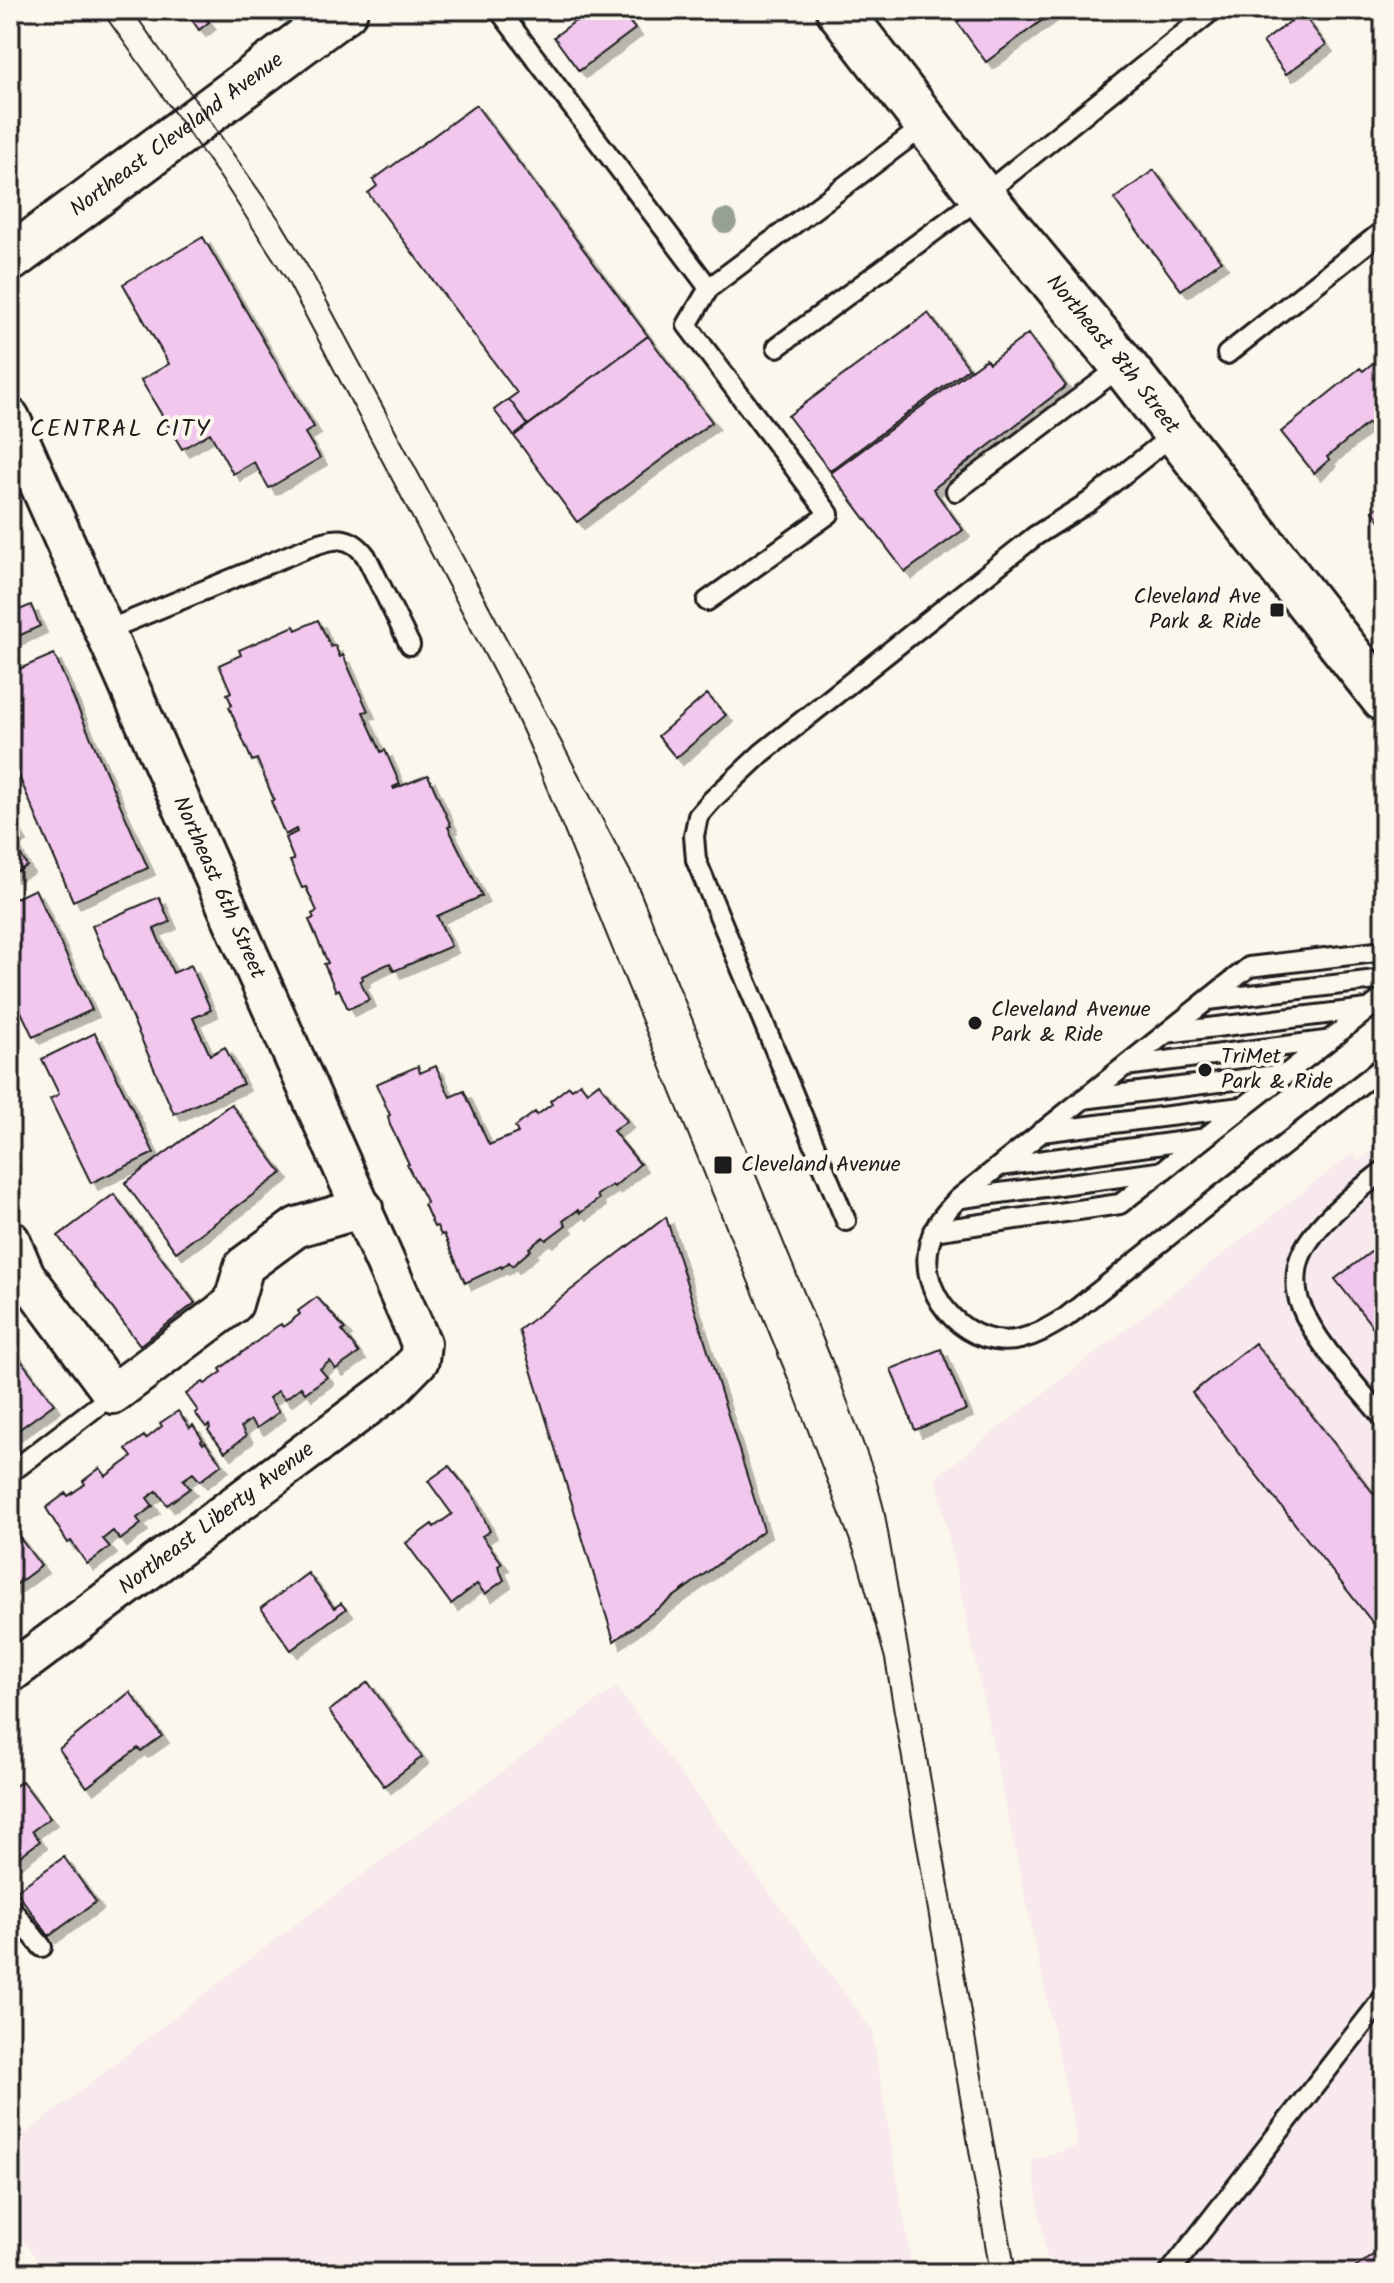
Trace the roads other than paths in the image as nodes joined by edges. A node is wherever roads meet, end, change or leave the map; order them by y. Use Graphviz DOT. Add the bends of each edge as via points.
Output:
graph roads {
  1 [pos="345,10"];
  2 [pos="499,10"];
  3 [pos="839,10"];
  4 [pos="1213,10"];
  5 [pos="927,124"];
  6 [pos="982,196"];
  7 [pos="1384,230"];
  8 [pos="10,259"];
  9 [pos="709,288"];
  10 [pos="777,347"];
  11 [pos="1227,354"];
  12 [pos="1123,365"];
  13 [pos="10,418"];
  14 [pos="1175,433"];
  15 [pos="956,491"];
  16 [pos="707,601"];
  17 [pos="105,631"];
  18 [pos="410,645"];
  19 [pos="1381,690"];
  20 [pos="1384,951"];
  21 [pos="1384,979"];
  22 [pos="1208,1000"];
  23 [pos="1377,1003"];
  24 [pos="1166,1033"];
  25 [pos="1327,1041"];
  26 [pos="1125,1066"];
  27 [pos="1384,1066"];
  28 [pos="1286,1073"];
  29 [pos="1083,1099"];
  30 [pos="1244,1107"];
  31 [pos="1041,1132"];
  32 [pos="1203,1139"];
  33 [pos="1000,1166"];
  34 [pos="1384,1170"];
  35 [pos="1161,1172"];
  36 [pos="958,1199"];
  37 [pos="363,1208"];
  38 [pos="846,1221"];
  39 [pos="933,1231"];
  40 [pos="10,1240"];
  41 [pos="419,1360"];
  42 [pos="113,1394"];
  43 [pos="1384,1419"];
  44 [pos="18,1467"];
  45 [pos="10,1673"];
  46 [pos="10,1907"];
  47 [pos="42,1947"];
  48 [pos="1384,1997"];
  49 [pos="1169,2273"];
  1 -- 8 [label="street, Northeast Cleveland Avenue"];
  2 -- 9 [label="lane"];
  3 -- 5 [label="street, Northeast 8th Street"];
  4 -- 6 [label="lane"];
  5 -- 6 [label="street, Northeast 8th Street"];
  5 -- 9 [label="lane"];
  6 -- 10 [label="lane"];
  6 -- 12 [label="street, Northeast 8th Street"];
  7 -- 11 [label="lane"];
  9 -- 16 [label="lane" via="687,325 829,514"];
  12 -- 14 [label="street, Northeast 8th Street"];
  12 -- 15 [label="lane"];
  13 -- 17 [label="street, Northeast 6th Street"];
  14 -- 19 [label="street, Northeast 8th Street"];
  14 -- 38 [label="lane" via="1089,502 1035,536 762,753 698,816 696,860"];
  17 -- 18 [label="lane" via="340,538 366,556"];
  17 -- 37 [label="street, Northeast 6th Street"];
  20 -- 22 [label="lane" via="1249,967"];
  21 -- 22 [label="lane"];
  22 -- 24 [label="lane"];
  23 -- 24 [label="lane"];
  23 -- 25 [label="lane"];
  24 -- 26 [label="lane"];
  25 -- 26 [label="lane"];
  25 -- 28 [label="lane"];
  26 -- 29 [label="lane"];
  27 -- 39 [label="lane" via="1042,1332 995,1340 960,1326 933,1289 927,1269"];
  28 -- 29 [label="lane"];
  28 -- 30 [label="lane"];
  29 -- 31 [label="lane"];
  30 -- 31 [label="lane"];
  30 -- 32 [label="lane"];
  31 -- 33 [label="lane"];
  32 -- 33 [label="lane"];
  32 -- 35 [label="lane"];
  33 -- 36 [label="lane"];
  34 -- 43 [label="lane" via="1311,1239 1300,1259 1296,1284 1299,1304 1312,1328"];
  35 -- 36 [label="lane"];
  35 -- 39 [label="lane" via="1120,1204"];
  36 -- 39 [label="lane"];
  37 -- 41 [label="street, Northeast 6th Street" via="421,1343"];
  37 -- 42 [label="street" via="297,1227 244,1266 233,1304"];
  40 -- 42 [label="street" via="25,1275"];
  41 -- 45 [label="street, Northeast Liberty Avenue" via="392,1388"];
  42 -- 44 [label="lane"];
  46 -- 47 [label="lane"];
  48 -- 49 [label="lane"];
}
